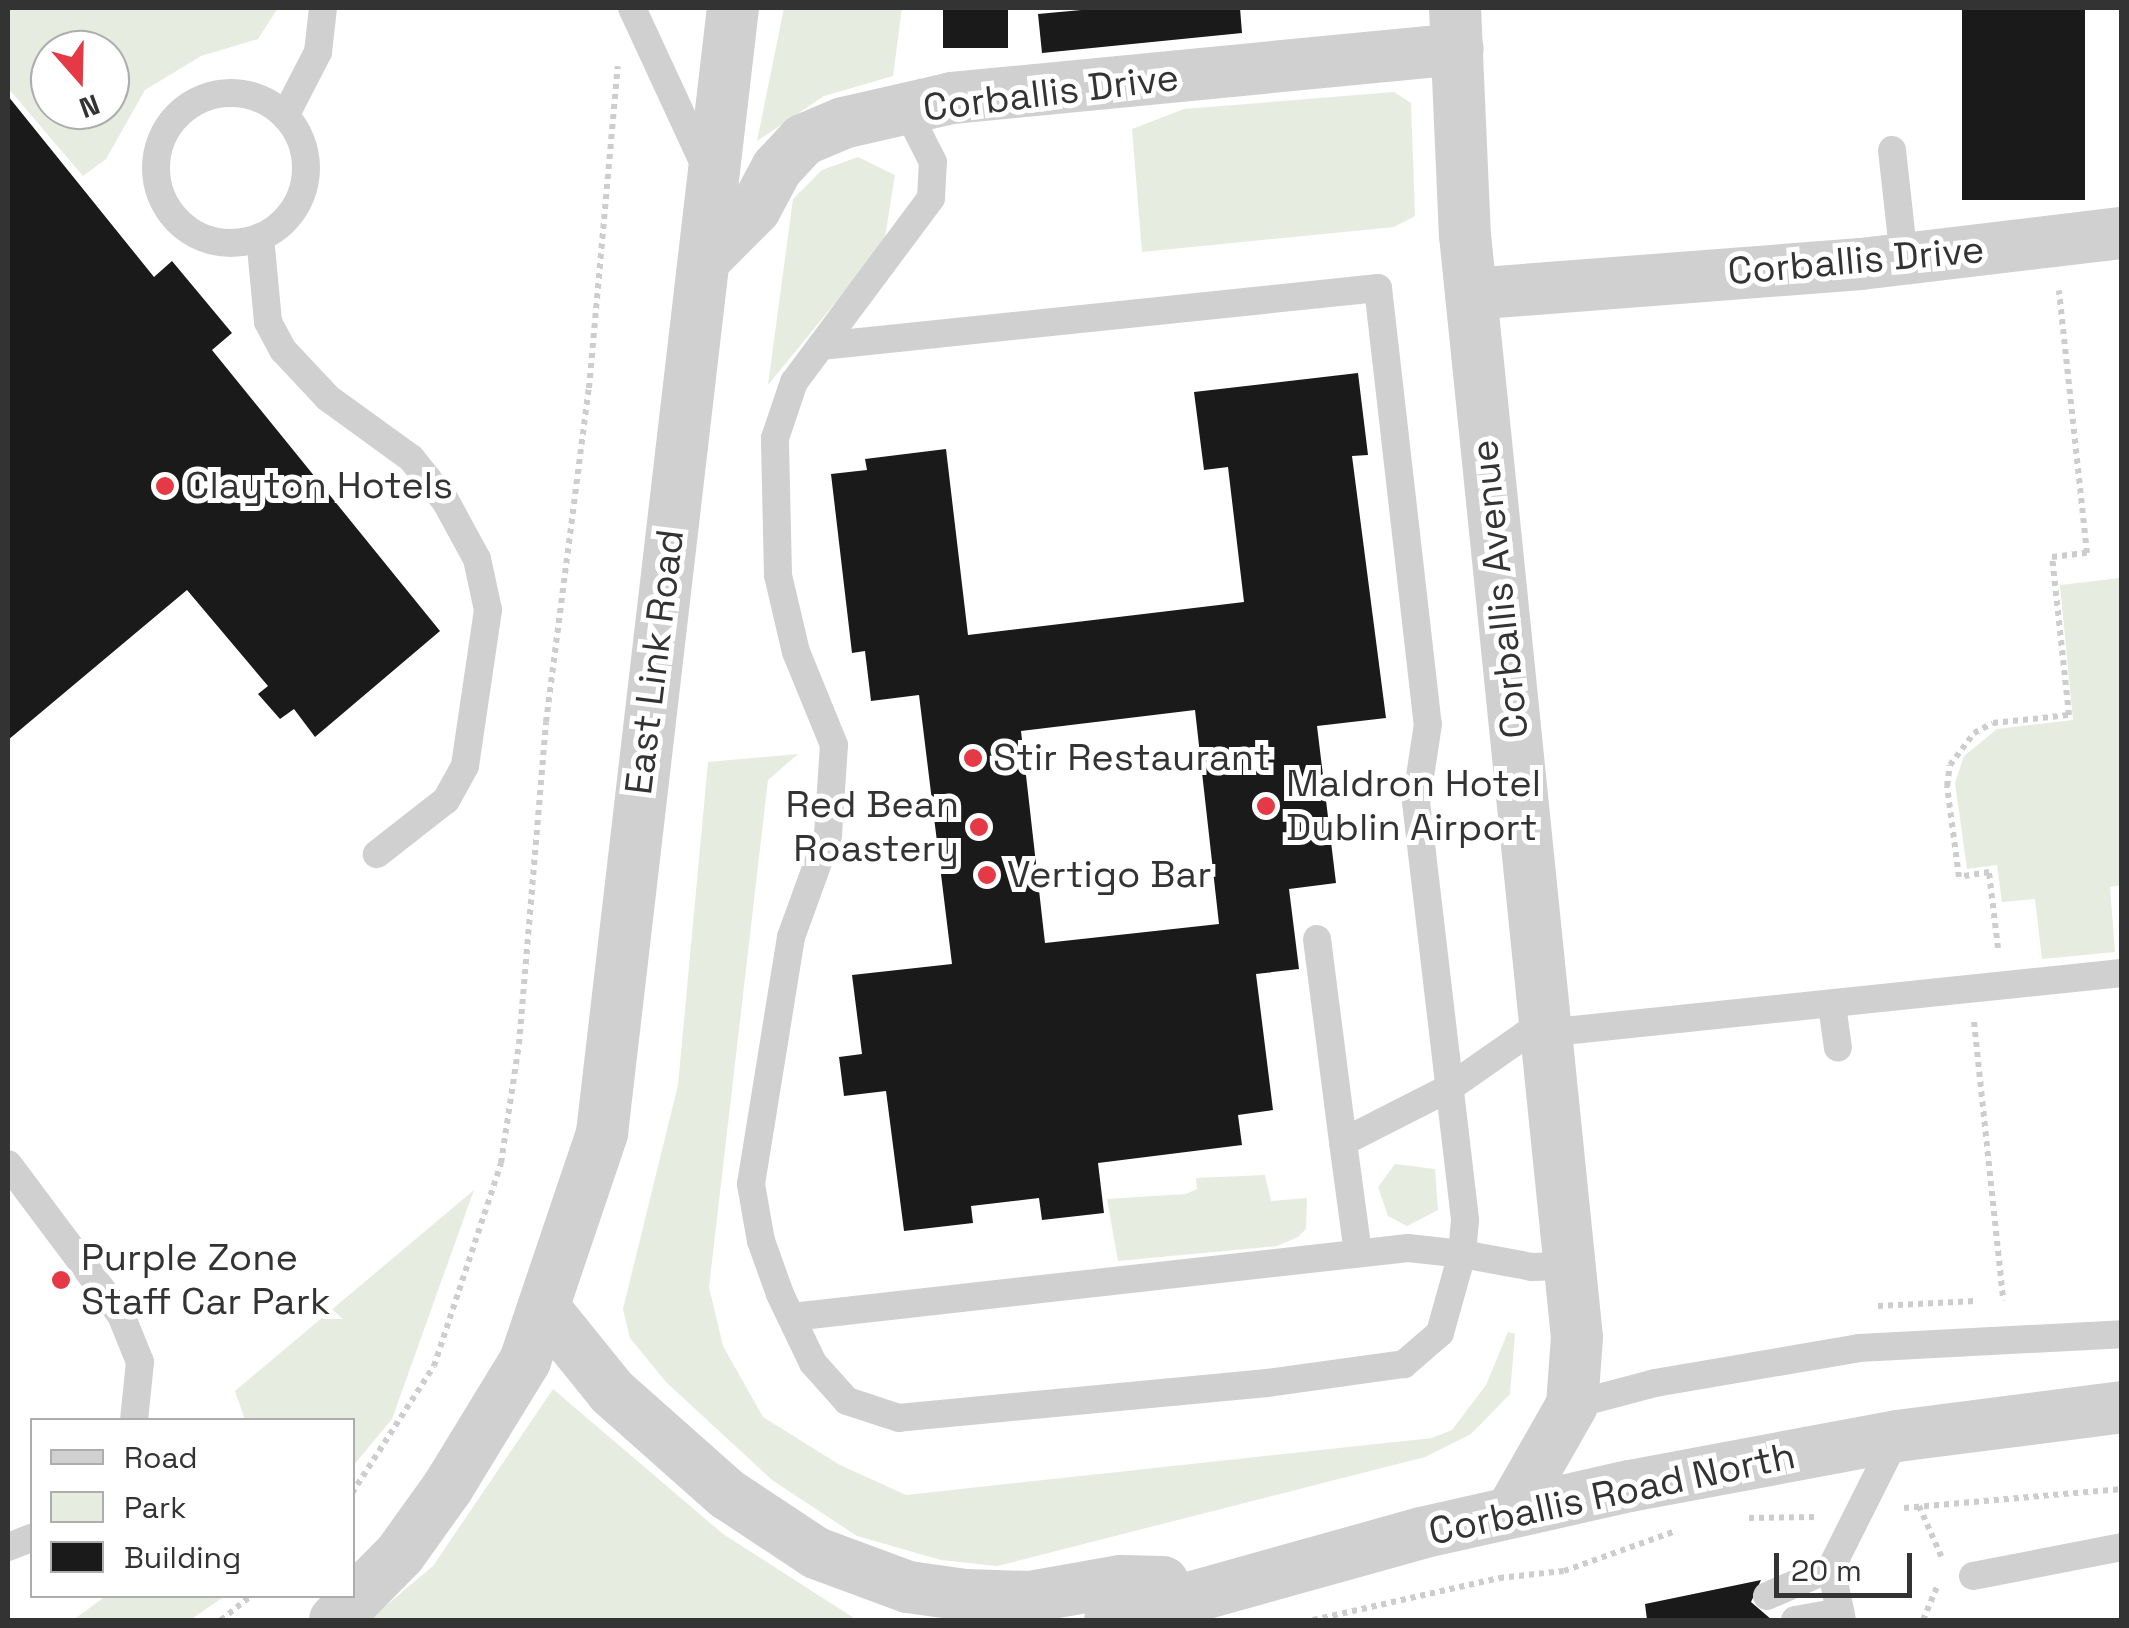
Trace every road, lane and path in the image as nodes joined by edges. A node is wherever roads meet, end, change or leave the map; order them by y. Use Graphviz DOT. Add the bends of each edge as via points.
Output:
graph roads {
  1 [pos="322,8"];
  2 [pos="632,8"];
  3 [pos="733,8"];
  4 [pos="1457,28"];
  5 [pos="618,62"];
  6 [pos="908,111"];
  7 [pos="286,116"];
  8 [pos="1892,150"];
  9 [pos="709,176"];
  10 [pos="2102,235"];
  11 [pos="260,238"];
  12 [pos="705,258"];
  13 [pos="1904,258"];
  14 [pos="1471,294"];
  15 [pos="821,346"];
  16 [pos="377,854"];
  17 [pos="1318,939"];
  18 [pos="1983,959"];
  19 [pos="2122,973"];
  20 [pos="1832,1005"];
  21 [pos="1973,1010"];
  22 [pos="1544,1032"];
  23 [pos="1838,1048"];
  24 [pos="1449,1088"];
  25 [pos="1343,1142"];
  26 [pos="8,1164"];
  27 [pos="1358,1253"];
  28 [pos="1462,1254"];
  29 [pos="1570,1266"];
  30 [pos="2004,1300"];
  31 [pos="544,1309"];
  32 [pos="792,1317"];
  33 [pos="2122,1334"];
  34 [pos="1572,1406"];
  35 [pos="2122,1407"];
  36 [pos="134,1418"];
  37 [pos="1897,1436"];
  38 [pos="355,1488"];
  39 [pos="1919,1506"];
  40 [pos="1511,1512"];
  41 [pos="1672,1532"];
  42 [pos="2122,1547"];
  43 [pos="2082,1554"];
  44 [pos="2122,1560"];
  45 [pos="1831,1568"];
  46 [pos="1972,1576"];
  47 [pos="1234,1582"];
  48 [pos="1767,1596"];
  49 [pos="249,1598"];
  50 [pos="1841,1616"];
  51 [pos="1331,1618"];
  52 [pos="221,1620"];
  53 [pos="336,1620"];
  54 [pos="1110,1620"];
  55 [pos="1313,1620"];
  56 [pos="1795,1620"];
  57 [pos="1922,1620"];
  1 -- 7 [label="lane" via="318,52"];
  2 -- 9 [label="lane"];
  3 -- 9 [label="street, East Link Road"];
  4 -- 6 [label="street, Corballis Drive" via="952,98"];
  4 -- 14 [label="street, Corballis Avenue"];
  5 -- 38 [label="path" via="589,388 501,1163 434,1366"];
  6 -- 12 [label="street, Corballis Drive" via="843,123 802,140 755,209"];
  6 -- 15 [label="lane" via="932,162 930,198"];
  7 -- 11 [label="lane" via="302,148 304,183 288,215"];
  7 -- 11 [label="lane" via="240,94 215,95 192,104 160,143 159,193 172,215 213,242"];
  8 -- 13 [label="lane"];
  9 -- 12 [label="street, East Link Road"];
  10 -- 13 [label="street, Corballis Drive"];
  10 -- 18 [label="path" via="2058,284 2088,553 2052,556 2068,715 1994,723 1974,733 1950,765 1959,877 1989,872 1999,958"];
  11 -- 16 [label="lane" via="268,322 283,350 328,398 411,458 446,502 477,559 488,610 465,766 446,800"];
  12 -- 31 [label="street, East Link Road" via="602,1133"];
  13 -- 14 [label="street, Corballis Drive"];
  14 -- 22 [label="street, Corballis Avenue"];
  15 -- 24 [label="lane" via="1378,288 1428,724 1416,802"];
  15 -- 32 [label="lane" via="794,382 775,438 778,575 796,652 834,745 828,835 791,937 751,1184 761,1241"];
  17 -- 25 [label="lane"];
  19 -- 20 [label="lane"];
  20 -- 22 [label="lane"];
  20 -- 23 [label="lane"];
  21 -- 30 [label="path"];
  22 -- 24 [label="lane" via="1525,1035"];
  22 -- 29 [label="street, Corballis Avenue"];
  24 -- 25 [label="lane"];
  24 -- 28 [label="lane" via="1466,1220"];
  25 -- 27 [label="lane"];
  26 -- 36 [label="lane" via="121,1315 140,1362"];
  27 -- 28 [label="lane" via="1408,1248"];
  27 -- 32 [label="lane"];
  28 -- 29 [label="lane" via="1532,1267"];
  28 -- 32 [label="lane" via="1440,1333 1404,1364 1083,1403 899,1418 847,1401 813,1363"];
  29 -- 34 [label="street, Corballis Avenue" via="1577,1338"];
  31 -- 47 [label="street" via="612,1392 727,1494 850,1568 965,1595 1029,1597 1120,1581"];
  31 -- 53 [label="street, East Link Road" via="525,1361 448,1487 400,1554"];
  33 -- 34 [label="lane" via="1859,1348 1655,1382"];
  34 -- 40 [label="street, Corballis Avenue"];
  35 -- 37 [label="street, Corballis Road North"];
  37 -- 40 [label="street, Corballis Road North"];
  37 -- 45 [label="lane"];
  39 -- 57 [label="path" via="1942,1557 1942,1576"];
  40 -- 47 [label="street, Corballis Road North"];
  41 -- 51 [label="path" via="1564,1572 1499,1578"];
  42 -- 43 [label="lane"];
  43 -- 44 [label="lane"];
  43 -- 46 [label="lane"];
  45 -- 48 [label="lane"];
  45 -- 50 [label="lane"];
  47 -- 54 [label="street, Corballis Road North"];
  49 -- 52 [label="path"];
  50 -- 56 [label="lane"];
  51 -- 55 [label="path"];
}
